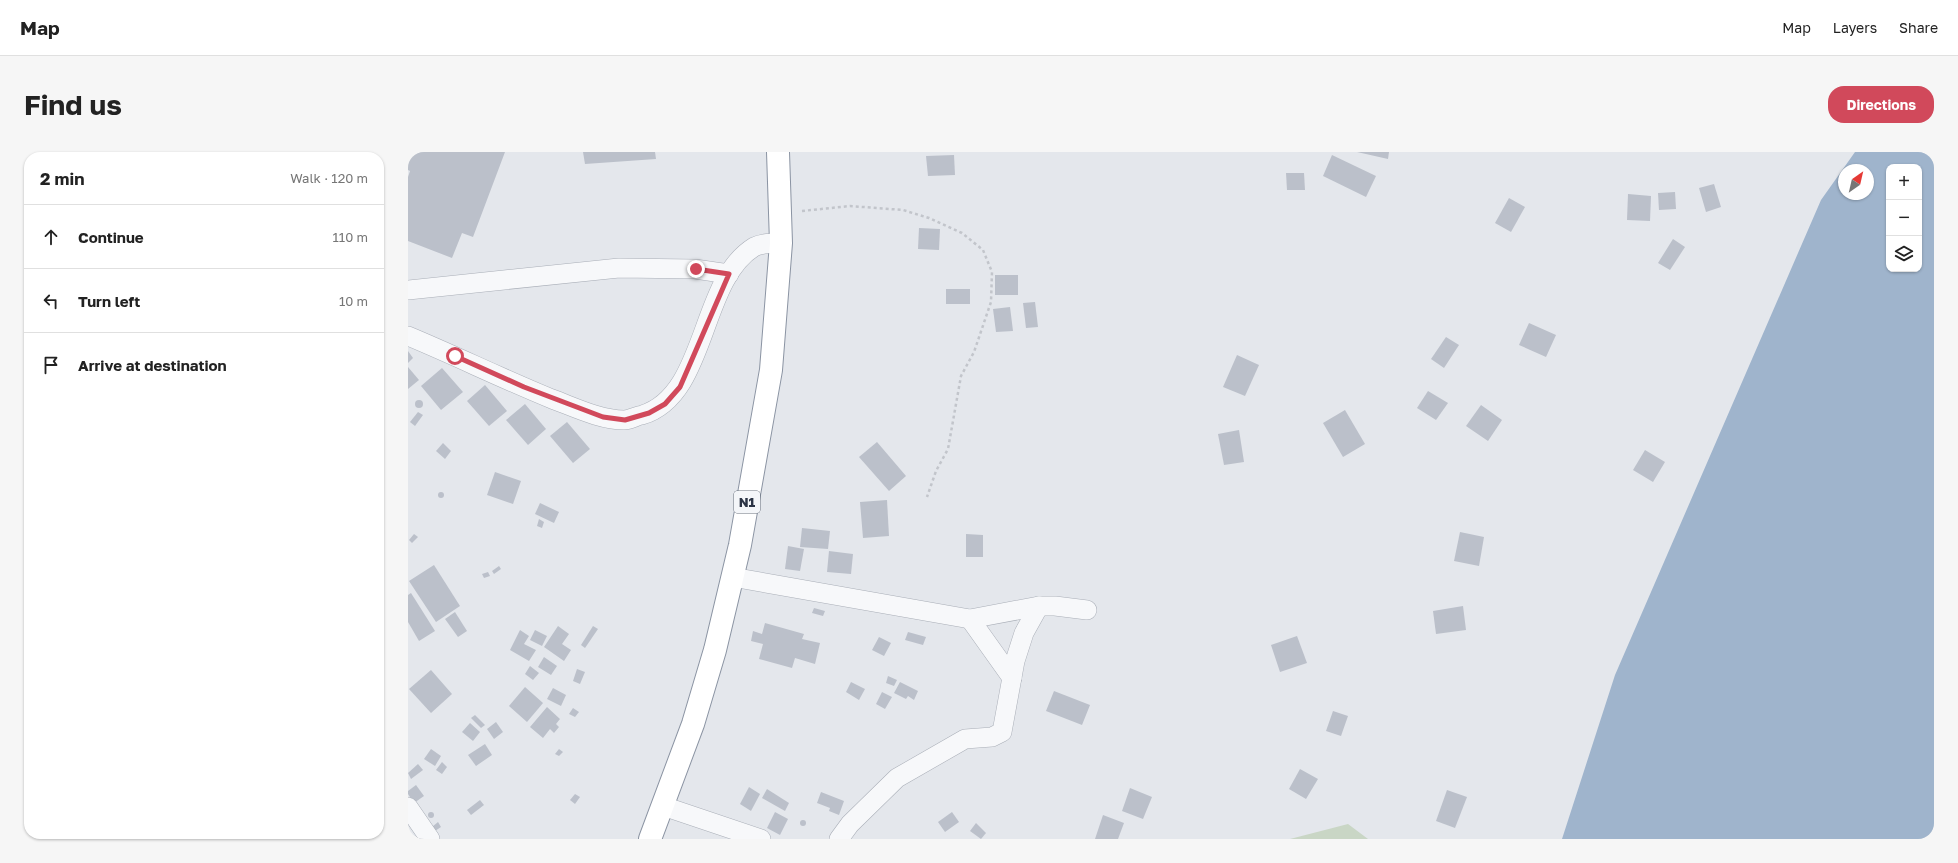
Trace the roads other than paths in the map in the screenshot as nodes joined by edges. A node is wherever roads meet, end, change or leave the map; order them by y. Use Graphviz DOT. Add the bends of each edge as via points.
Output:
graph roads {
  1 [pos="778,152"];
  2 [pos="781,243"];
  3 [pos="729,274"];
  4 [pos="408,290"];
  5 [pos="408,336"];
  6 [pos="732,577"];
  7 [pos="1039,606"];
  8 [pos="1087,610"];
  9 [pos="970,619"];
  10 [pos="1012,678"];
  11 [pos="663,806"];
  12 [pos="408,807"];
  13 [pos="430,839"];
  14 [pos="650,839"];
  15 [pos="761,839"];
  16 [pos="839,839"];
  1 -- 2 [label="highway, N1"];
  2 -- 3 [label="street" via="755,247"];
  2 -- 6 [label="highway, N1" via="771,370"];
  3 -- 4 [label="street" via="696,269 619,268"];
  3 -- 5 [label="street" via="680,387 665,404 649,413 625,420 603,417 567,405"];
  6 -- 9 [label="street"];
  6 -- 11 [label="highway, N1" via="715,650 693,724"];
  7 -- 8 [label="street"];
  7 -- 9 [label="street"];
  7 -- 10 [label="street" via="1024,633"];
  9 -- 10 [label="street"];
  10 -- 16 [label="street" via="1002,732 992,737 966,738 897,778 850,824"];
  11 -- 14 [label="highway, N1"];
  11 -- 15 [label="street"];
  12 -- 13 [label="street"];
}
